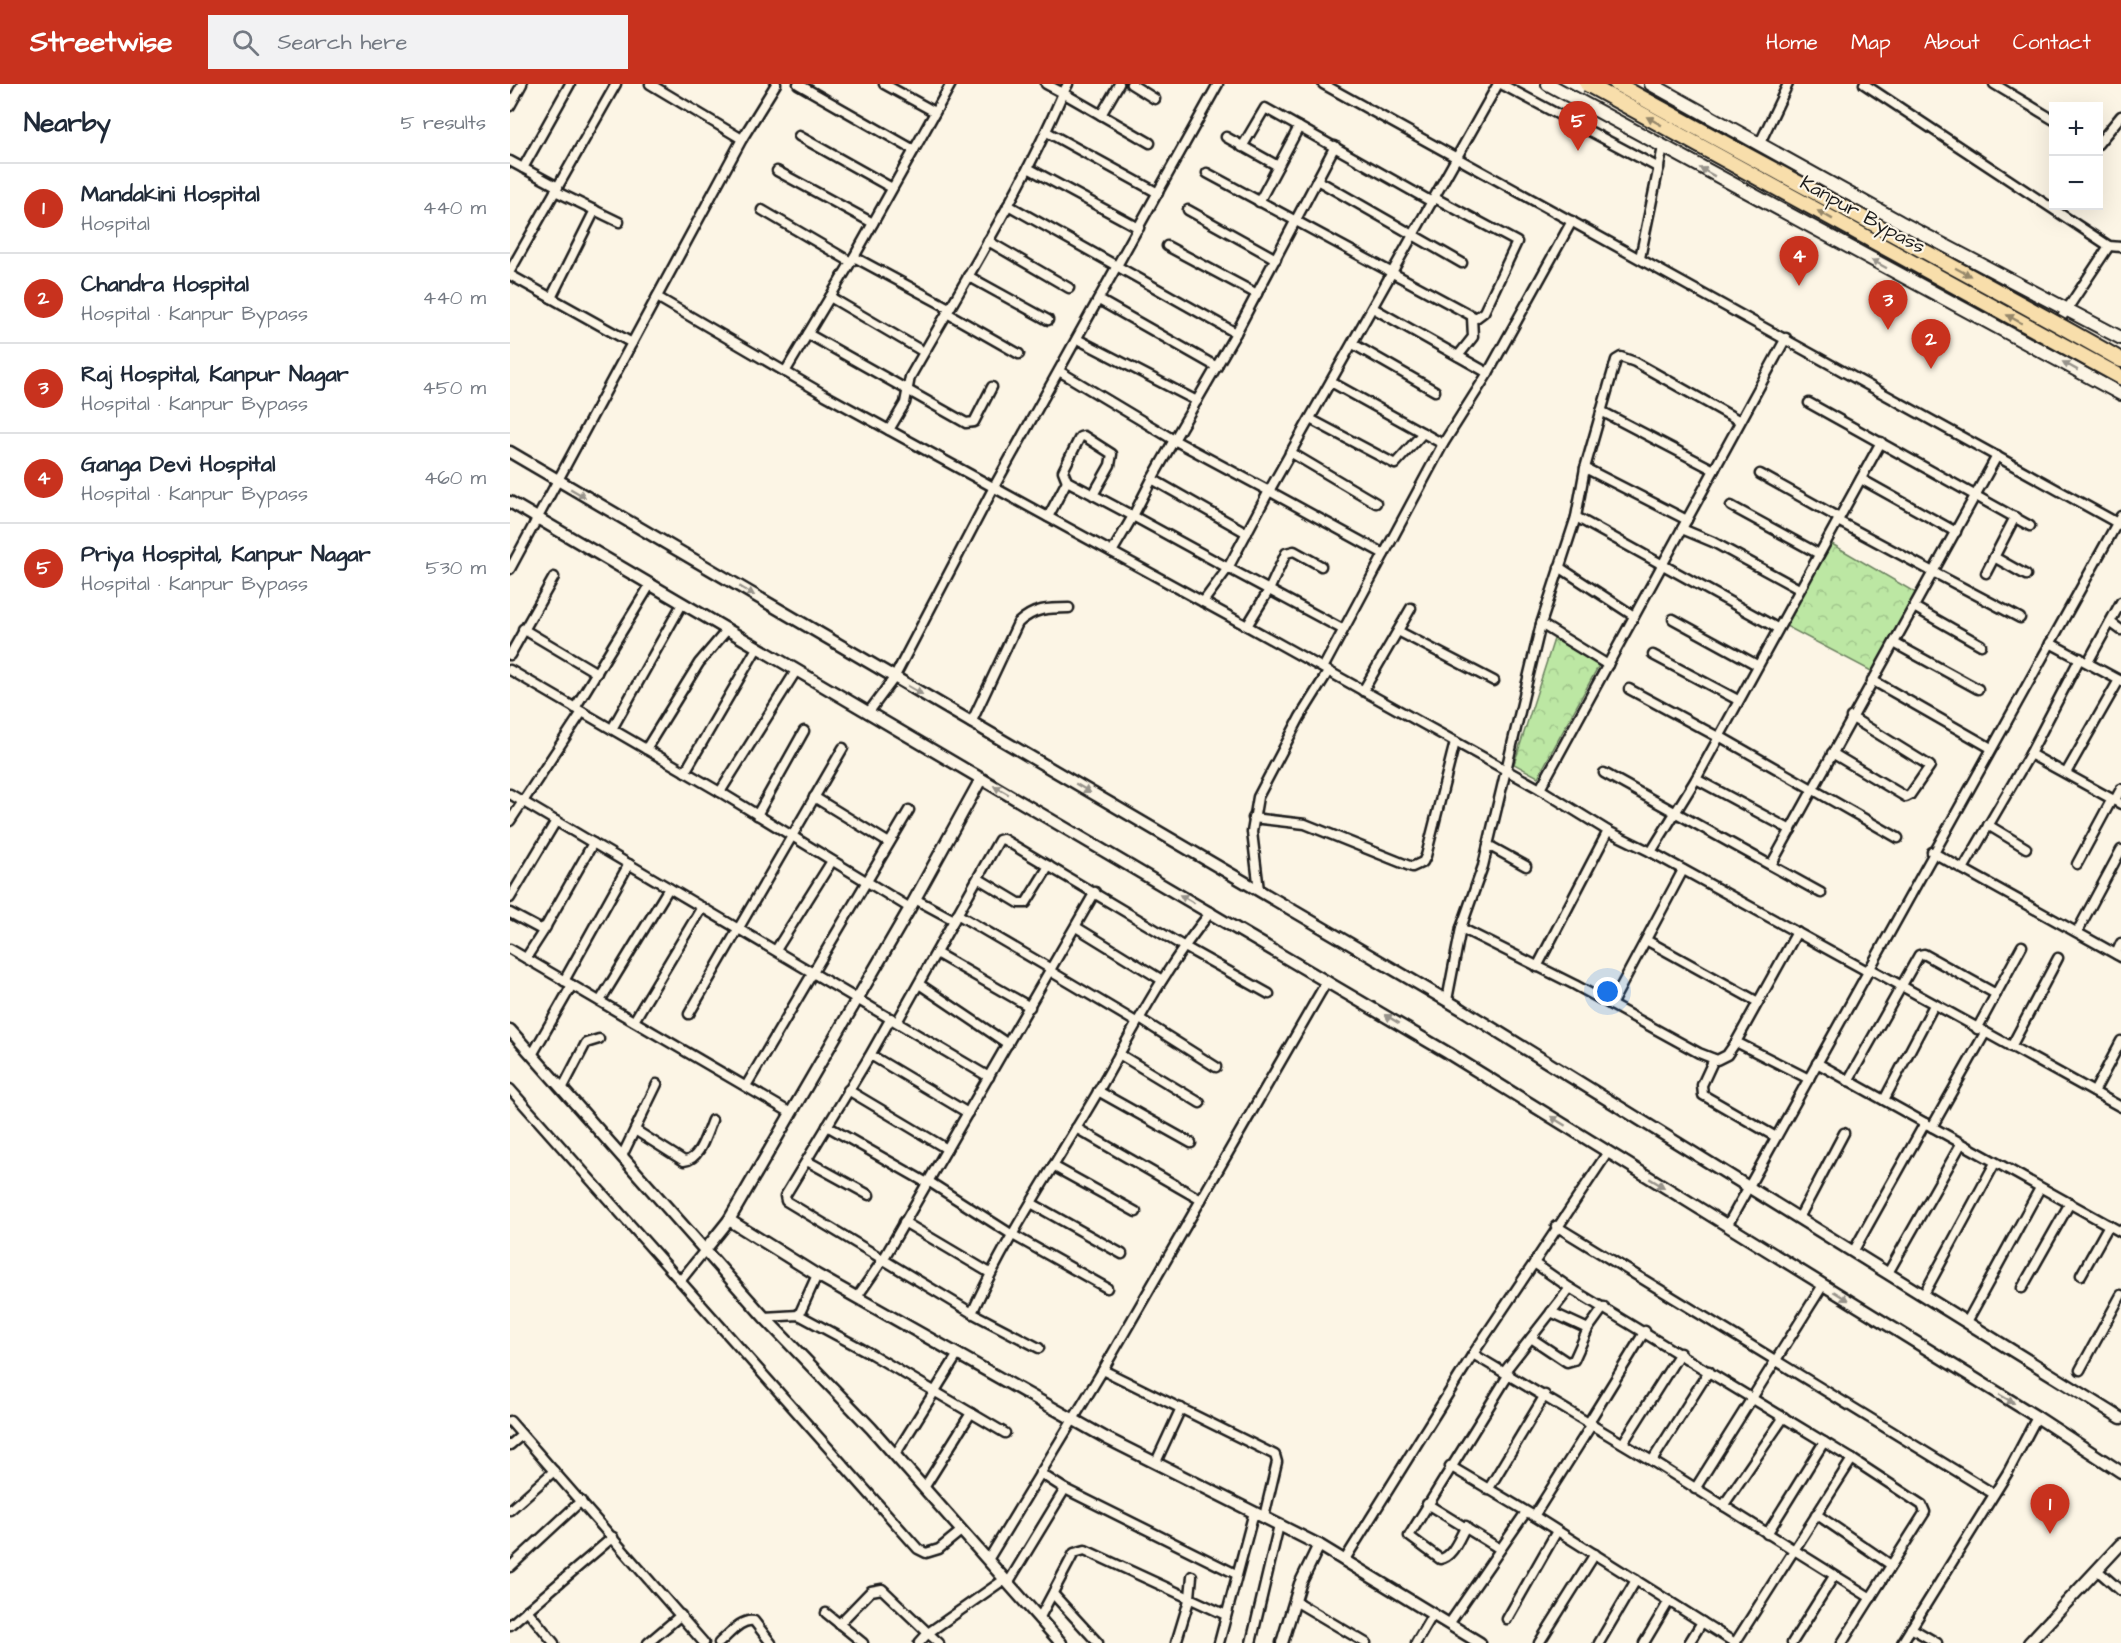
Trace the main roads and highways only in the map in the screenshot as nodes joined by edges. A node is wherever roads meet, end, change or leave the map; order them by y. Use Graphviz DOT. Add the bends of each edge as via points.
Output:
graph roads {
  1 [pos="1548,84"];
  2 [pos="1587,84"];
  3 [pos="1617,84"];
  4 [pos="1654,85"];
  5 [pos="2121,338"];
  6 [pos="2121,360"];
  7 [pos="2121,377"];
  8 [pos="2121,394"];
  8 -- 1 [label="main road, one-way"];
  7 -- 2 [label="highway, Kanpur Bypass, one-way, bridge"];
  3 -- 6 [label="highway, Kanpur Bypass, one-way, bridge"];
  4 -- 5 [label="main road"];
}
